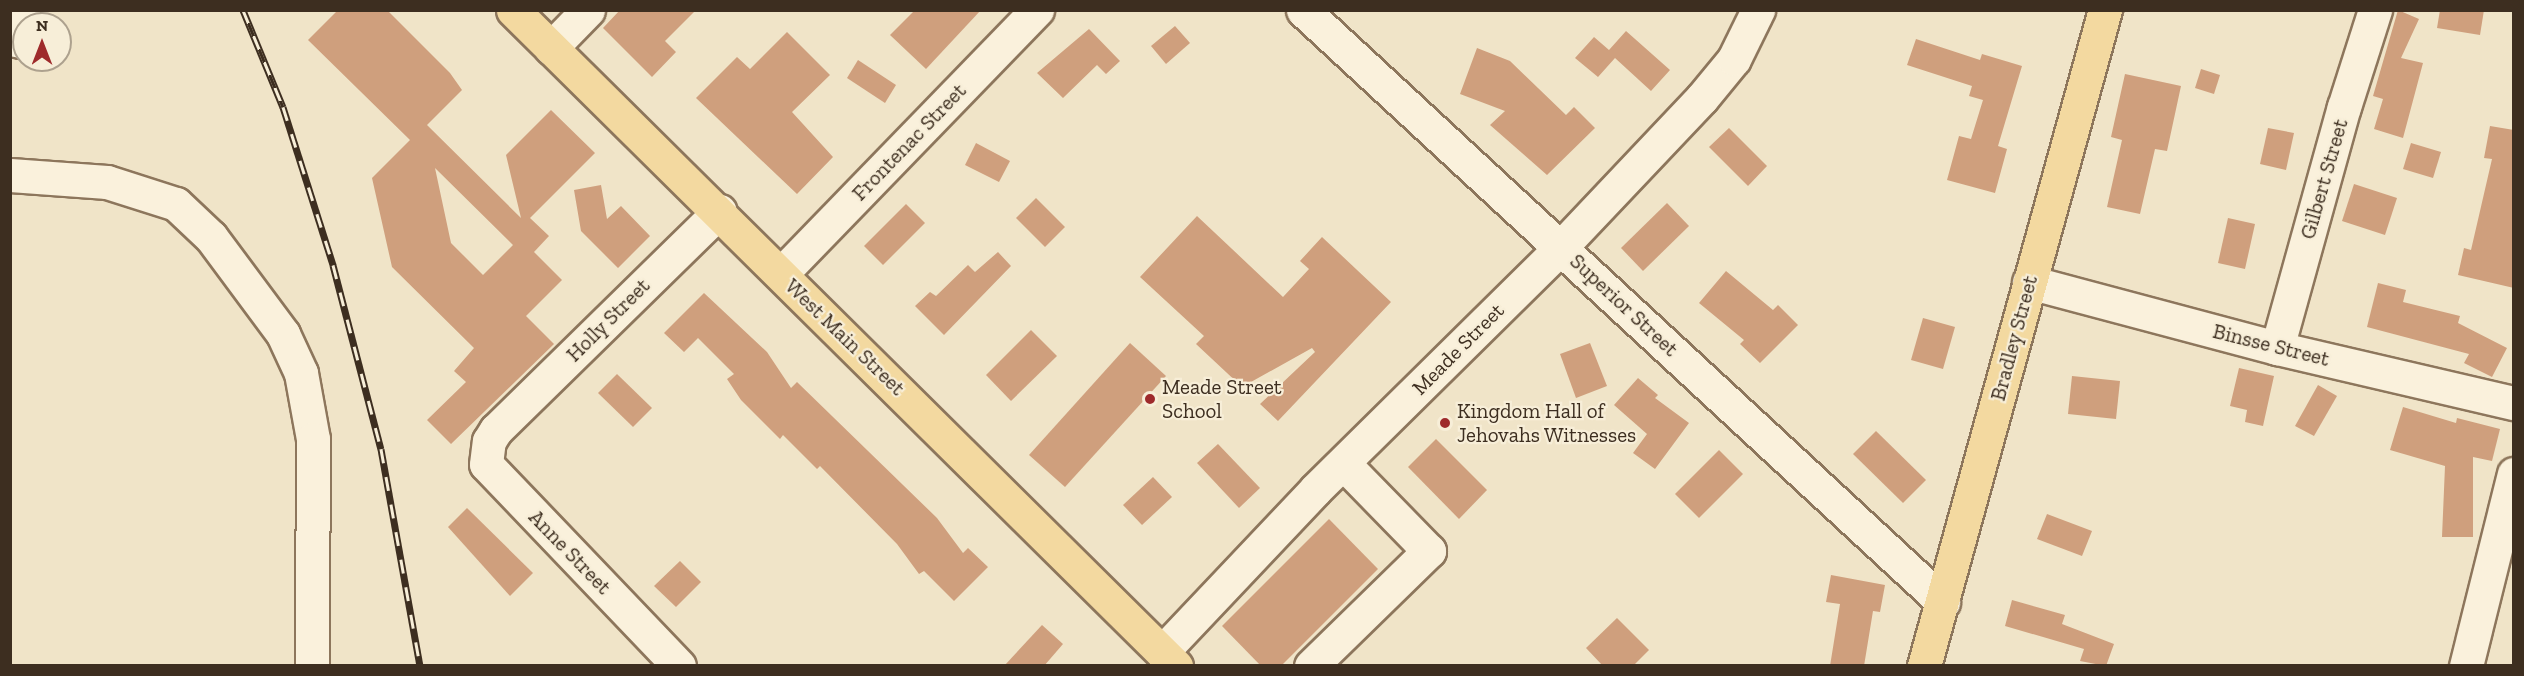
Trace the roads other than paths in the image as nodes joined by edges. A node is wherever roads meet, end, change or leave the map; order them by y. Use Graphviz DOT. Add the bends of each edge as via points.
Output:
graph roads {
  1 [pos="23,10"];
  2 [pos="513,10"];
  3 [pos="588,10"];
  4 [pos="1037,10"];
  5 [pos="1303,10"];
  6 [pos="2105,10"];
  7 [pos="2375,10"];
  8 [pos="1751,24"];
  9 [pos="10,39"];
  10 [pos="552,48"];
  11 [pos="10,175"];
  12 [pos="720,210"];
  13 [pos="1561,247"];
  14 [pos="781,274"];
  15 [pos="2029,282"];
  16 [pos="2277,348"];
  17 [pos="2514,403"];
  18 [pos="496,430"];
  19 [pos="1343,463"];
  20 [pos="2514,474"];
  21 [pos="1943,602"];
  22 [pos="1169,659"];
  23 [pos="672,663"];
  24 [pos="312,666"];
  25 [pos="1311,666"];
  26 [pos="1924,666"];
  27 [pos="2466,666"];
  1 -- 9 [label="street" via="21,41"];
  2 -- 10 [label="main road, West Main Street"];
  3 -- 10 [label="street"];
  4 -- 14 [label="street, Frontenac Street"];
  5 -- 13 [label="street, Superior Street"];
  6 -- 15 [label="main road, Bradley Street"];
  7 -- 16 [label="street, Gilbert Street" via="2344,106"];
  8 -- 13 [label="street, Meade Street" via="1734,59 1702,98"];
  10 -- 12 [label="main road, West Main Street"];
  11 -- 24 [label="street" via="107,182 176,204 211,237 283,334 301,373 313,439"];
  12 -- 14 [label="main road, West Main Street"];
  12 -- 18 [label="street, Holly Street"];
  13 -- 19 [label="street, Meade Street"];
  13 -- 21 [label="street, Superior Street"];
  14 -- 22 [label="main road, West Main Street"];
  15 -- 16 [label="street, Binsse Street"];
  15 -- 21 [label="main road, Bradley Street"];
  16 -- 17 [label="street, Binsse Street"];
  18 -- 23 [label="street, Anne Street" via="489,441 486,464"];
  19 -- 22 [label="street, Meade Street"];
  19 -- 25 [label="street" via="1429,551"];
  20 -- 27 [label="street"];
  21 -- 26 [label="main road, Bradley Street"];
}
